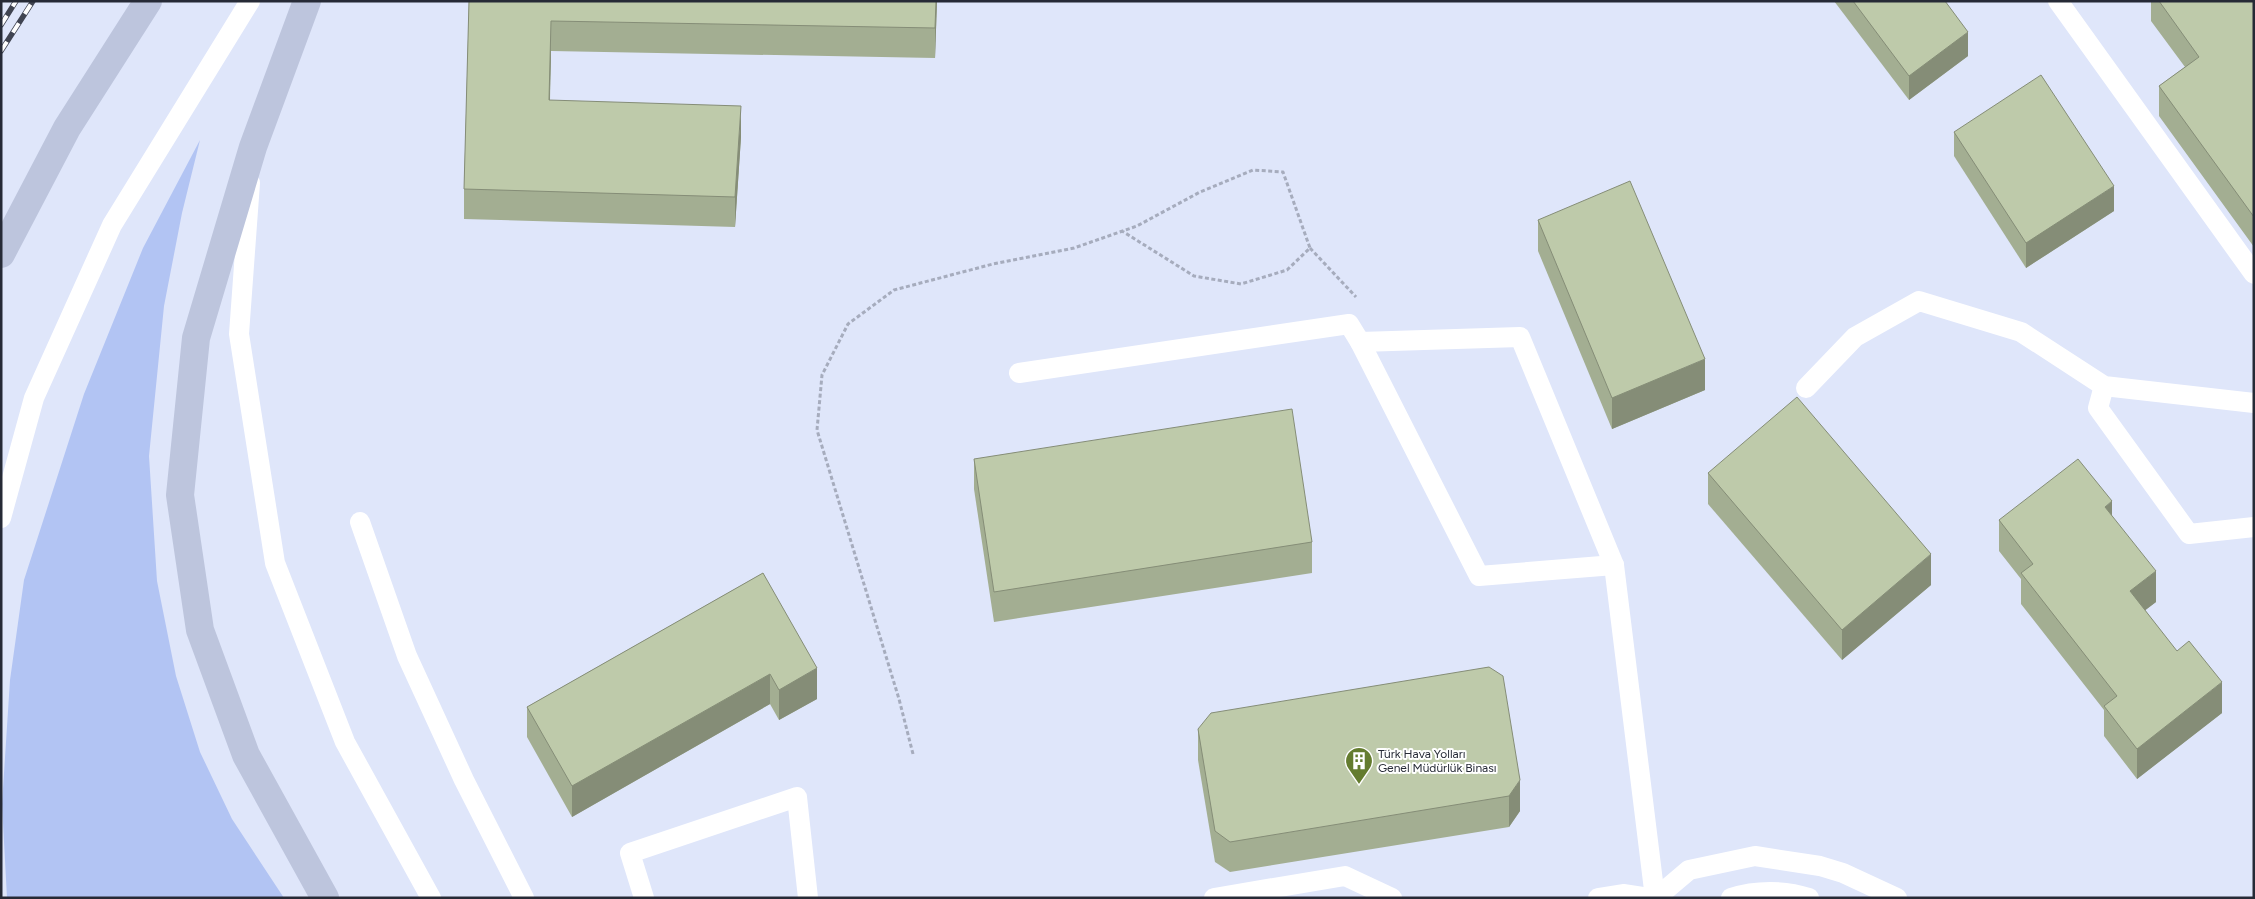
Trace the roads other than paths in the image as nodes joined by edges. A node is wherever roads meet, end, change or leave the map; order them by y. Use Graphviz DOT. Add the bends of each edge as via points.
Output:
graph roads {
  1 [pos="148,1"];
  2 [pos="250,1"];
  3 [pos="307,1"];
  4 [pos="2058,1"];
  5 [pos="253,146"];
  6 [pos="1,254"];
  7 [pos="2254,274"];
  8 [pos="1360,342"];
  9 [pos="1019,373"];
  10 [pos="2104,386"];
  11 [pos="1806,388"];
  12 [pos="2254,403"];
  13 [pos="1,518"];
  14 [pos="360,522"];
  15 [pos="2254,527"];
  16 [pos="1614,565"];
  17 [pos="324,898"];
  18 [pos="431,898"];
  19 [pos="524,898"];
  20 [pos="644,898"];
  21 [pos="808,898"];
  22 [pos="1214,898"];
  23 [pos="1392,898"];
  24 [pos="1598,898"];
  25 [pos="1649,898"];
  26 [pos="1655,898"];
  27 [pos="1731,898"];
  28 [pos="1809,898"];
  29 [pos="1897,898"];
  1 -- 6 [label="main road" via="67,128"];
  2 -- 13 [label="lane" via="112,225 34,398"];
  3 -- 5 [label="main road"];
  4 -- 7 [label="lane"];
  5 -- 17 [label="main road" via="196,338 180,496 200,630 246,755"];
  5 -- 18 [label="lane" via="239,334 275,563 345,742"];
  8 -- 9 [label="lane" via="1349,324"];
  8 -- 16 [label="lane" via="1479,576"];
  8 -- 16 [label="lane" via="1520,337"];
  10 -- 11 [label="lane" via="2021,332 1919,301 1855,337"];
  10 -- 12 [label="lane"];
  10 -- 15 [label="lane" via="2098,408 2189,534"];
  14 -- 19 [label="lane" via="407,656 464,780"];
  16 -- 26 [label="lane"];
  20 -- 21 [label="lane" via="630,852 797,797"];
  22 -- 23 [label="lane" via="1345,876"];
  24 -- 25 [label="lane" via="1623,894"];
  26 -- 29 [label="lane" via="1689,870 1755,856 1820,866"];
  27 -- 28 [label="lane" via="1749,892 1795,894"];
}
